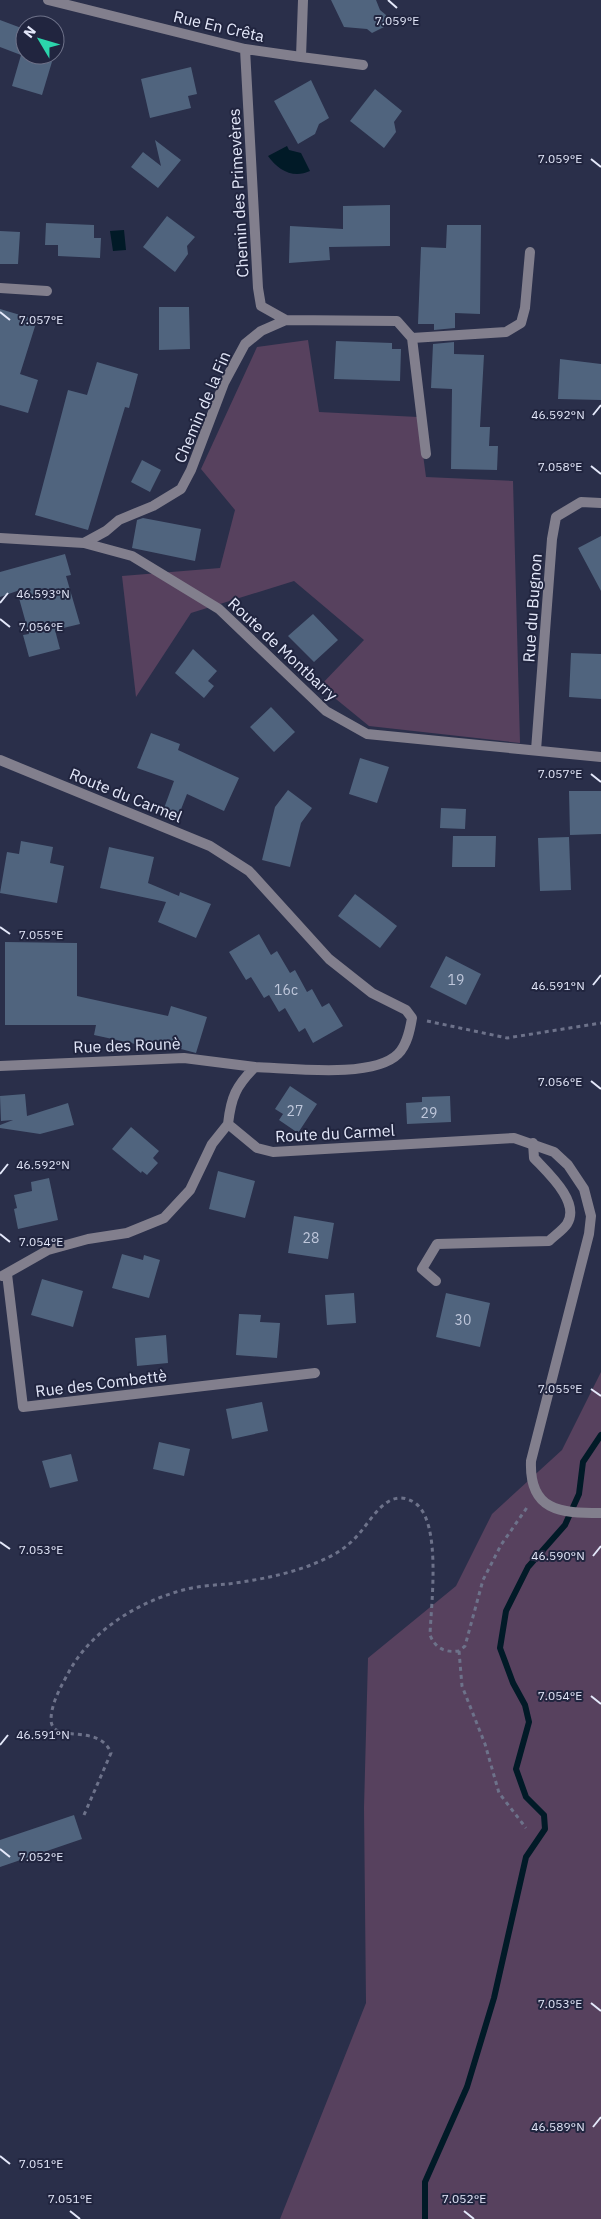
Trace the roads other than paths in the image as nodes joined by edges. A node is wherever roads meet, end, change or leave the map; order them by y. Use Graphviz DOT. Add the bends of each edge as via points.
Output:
graph roads {
  1 [pos="48,0"];
  2 [pos="303,0"];
  3 [pos="76,4"];
  4 [pos="245,49"];
  5 [pos="301,57"];
  6 [pos="364,65"];
  7 [pos="530,252"];
  8 [pos="0,288"];
  9 [pos="47,291"];
  10 [pos="286,320"];
  11 [pos="412,338"];
  12 [pos="426,454"];
  13 [pos="601,503"];
  14 [pos="0,538"];
  15 [pos="84,543"];
  16 [pos="536,750"];
  17 [pos="601,757"];
  18 [pos="0,760"];
  19 [pos="0,1066"];
  20 [pos="255,1067"];
  21 [pos="228,1124"];
  22 [pos="533,1143"];
  23 [pos="3,1276"];
  24 [pos="436,1281"];
  25 [pos="315,1373"];
  26 [pos="597,1513"];
  1 -- 3 [label="street, Rue En Crêta"];
  2 -- 5 [label="street"];
  3 -- 4 [label="street, Rue En Crêta"];
  4 -- 5 [label="street, Rue En Crêta"];
  4 -- 10 [label="street, Chemin des Primevères" via="258,288 262,306"];
  5 -- 6 [label="street"];
  7 -- 11 [label="street" via="525,308 520,323 506,332"];
  8 -- 9 [label="street"];
  10 -- 11 [label="street, Chemin de la Fin" via="396,321"];
  10 -- 15 [label="street, Chemin de la Fin" via="261,330 246,344 224,383 181,489 153,506 119,520"];
  11 -- 12 [label="street"];
  13 -- 16 [label="street, Rue du Bugnon" via="581,502 556,517"];
  14 -- 15 [label="street, Route de Montbarry"];
  15 -- 16 [label="street, Route de Montbarry" via="132,556 219,609 326,711 367,734"];
  16 -- 17 [label="street, Route de Montbarry"];
  18 -- 20 [label="street, Route du Carmel" via="210,846 249,871 329,959 372,993 406,1010 412,1018 399,1053 381,1066 356,1070"];
  19 -- 20 [label="street, Rue des Rounè" via="184,1058"];
  20 -- 21 [label="street" via="238,1083"];
  21 -- 22 [label="street, Route du Carmel" via="257,1148 272,1152 514,1138"];
  21 -- 23 [label="street" via="212,1144 190,1190 164,1218 127,1233 48,1250"];
  22 -- 24 [label="street" via="534,1158 562,1188 570,1207 568,1224 549,1240 437,1244 422,1269"];
  22 -- 26 [label="street, Route du Carmel" via="554,1152 568,1165 584,1189 591,1216 530,1475 547,1506 557,1511"];
  23 -- 25 [label="street, Rue des Combettè" via="23,1408"];
}
